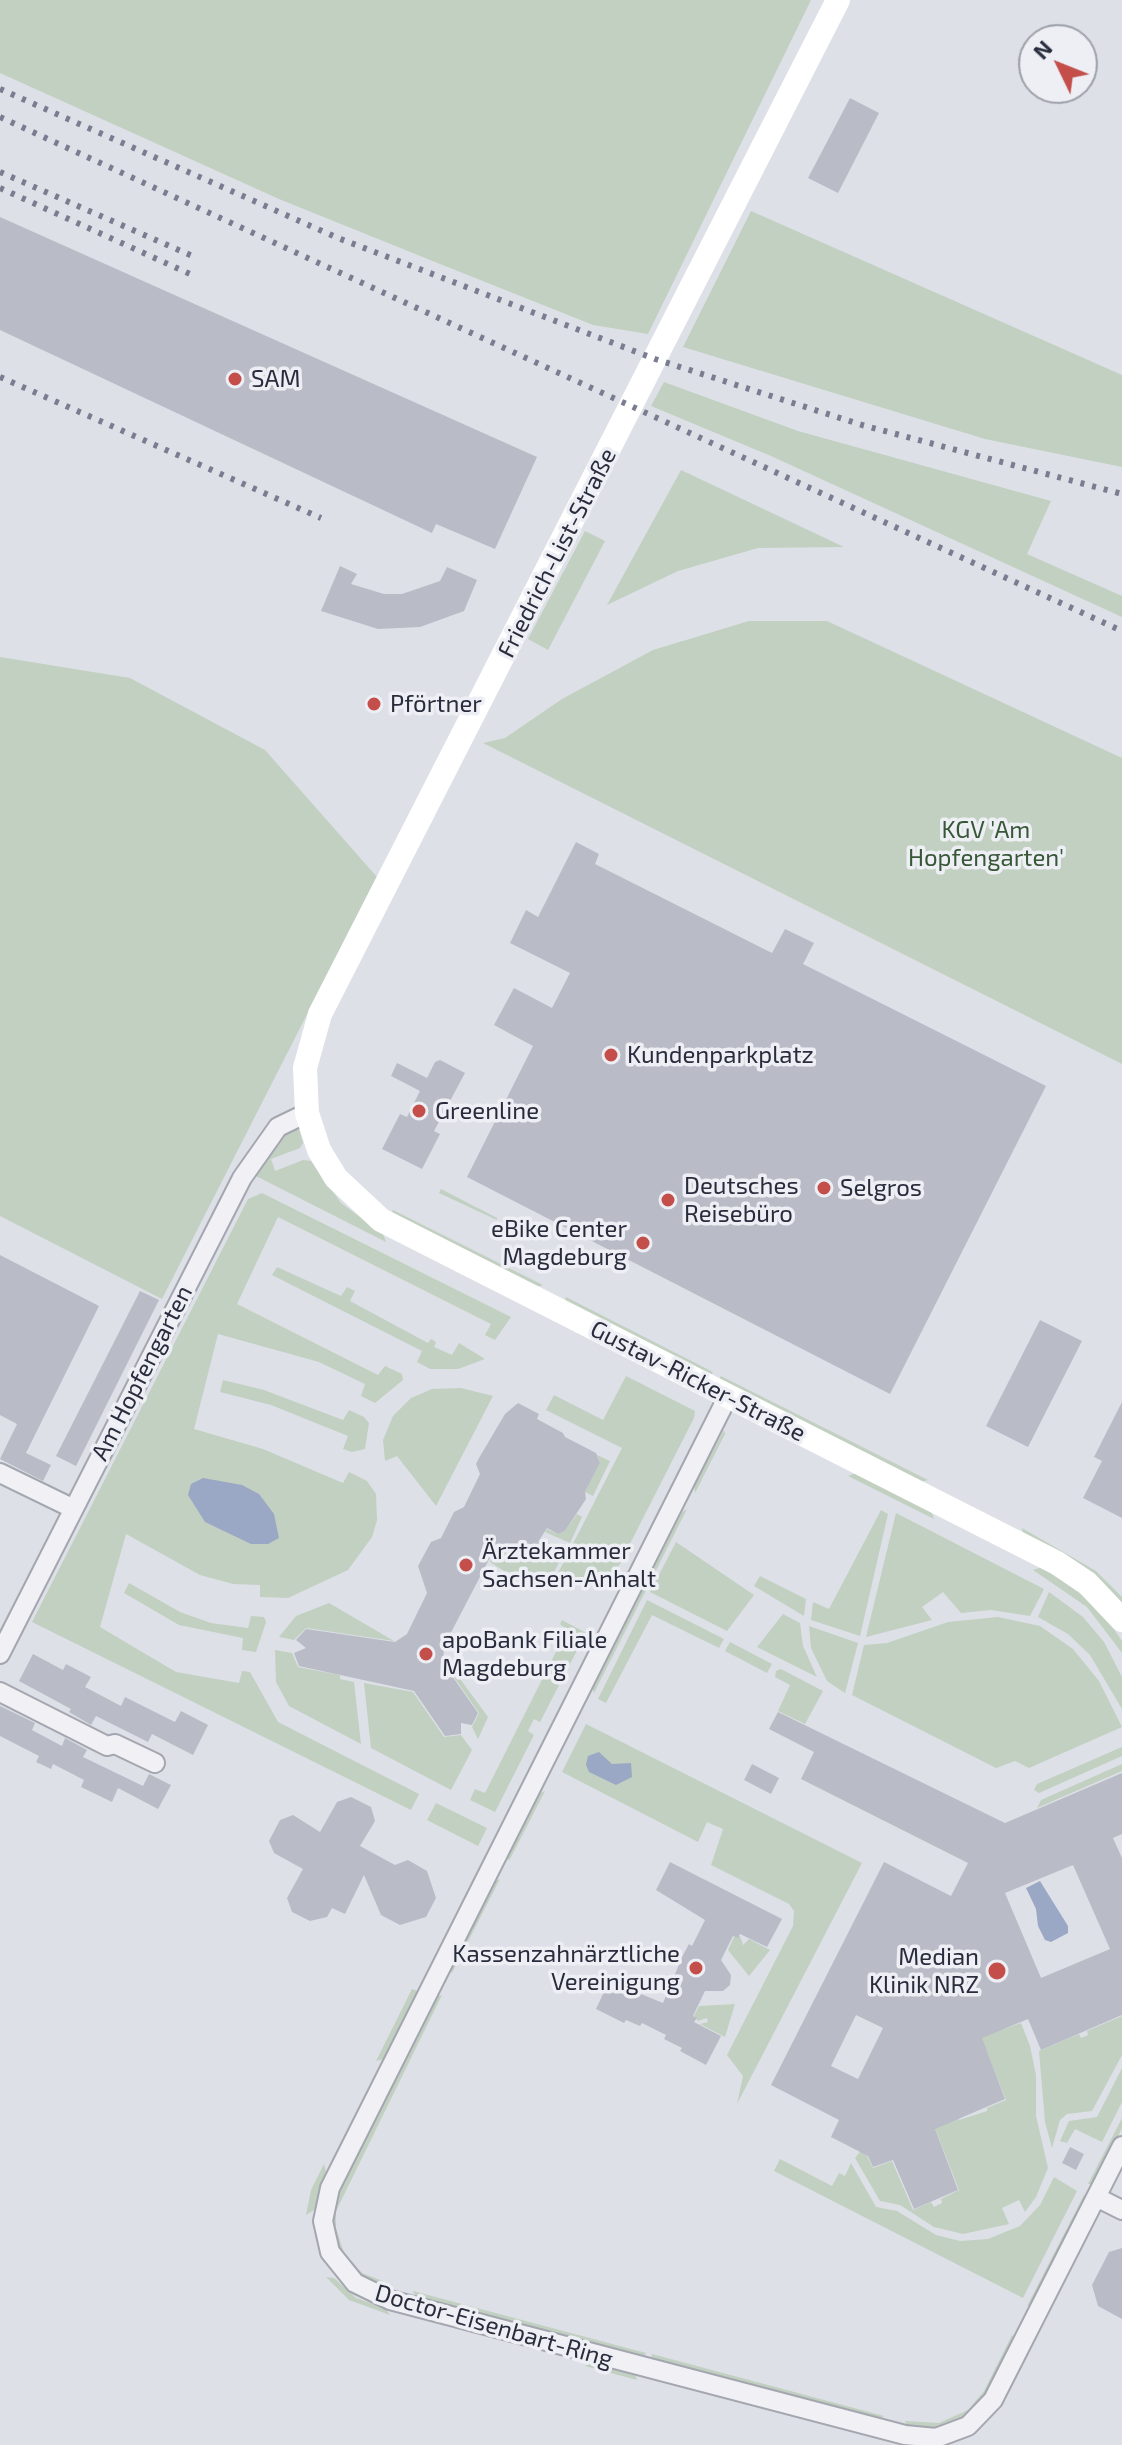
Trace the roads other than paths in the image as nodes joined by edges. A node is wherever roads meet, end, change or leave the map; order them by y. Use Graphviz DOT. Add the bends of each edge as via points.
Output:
graph roads {
  1 [pos="838,0"];
  2 [pos="307,1113"];
  3 [pos="728,1396"];
  4 [pos="0,1473"];
  5 [pos="72,1508"];
  6 [pos="1122,1620"];
  7 [pos="0,1654"];
  8 [pos="0,1692"];
  9 [pos="155,1763"];
  10 [pos="1122,2146"];
  11 [pos="1096,2197"];
  12 [pos="1122,2210"];
  1 -- 2 [label="street, Friedrich-List-Straße" via="320,1014 305,1068"];
  2 -- 3 [label="street, Gustav-Ricker-Straße" via="330,1170 372,1214"];
  2 -- 5 [label="street, Am Hopfengarten" via="278,1127 242,1178"];
  3 -- 6 [label="street, Gustav-Ricker-Straße" via="1057,1563 1087,1583"];
  3 -- 11 [label="street, Doctor-Eisenbart-Ring" via="330,2188 323,2221 330,2252 355,2283 390,2300 905,2435 936,2438 968,2426 993,2400"];
  4 -- 5 [label="street"];
  5 -- 7 [label="street, Am Hopfengarten"];
  8 -- 9 [label="street" via="107,1746 115,1744"];
  10 -- 11 [label="street, Doctor-Eisenbart-Ring"];
  11 -- 12 [label="street"];
}
